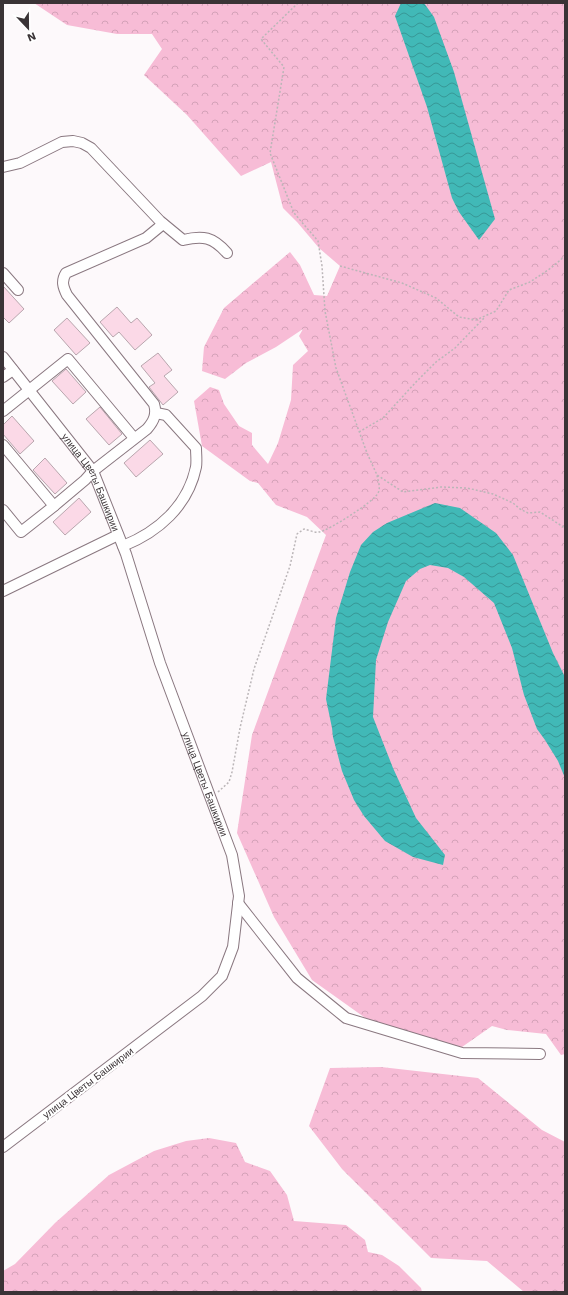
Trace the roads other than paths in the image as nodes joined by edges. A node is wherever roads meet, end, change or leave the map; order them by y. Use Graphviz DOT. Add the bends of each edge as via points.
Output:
graph roads {
  1 [pos="3,168"];
  2 [pos="163,224"];
  3 [pos="227,253"];
  4 [pos="3,273"];
  5 [pos="18,290"];
  6 [pos="3,357"];
  7 [pos="13,370"];
  8 [pos="3,377"];
  9 [pos="29,390"];
  10 [pos="3,411"];
  11 [pos="156,413"];
  12 [pos="134,438"];
  13 [pos="3,444"];
  14 [pos="93,471"];
  15 [pos="54,506"];
  16 [pos="3,510"];
  17 [pos="118,535"];
  18 [pos="123,546"];
  19 [pos="3,591"];
  20 [pos="238,903"];
  21 [pos="540,1054"];
  22 [pos="3,1147"];
  1 -- 2 [label="street" via="20,163 62,142 82,143 91,148"];
  2 -- 3 [label="street" via="183,240 194,237 209,238 219,243"];
  2 -- 11 [label="street" via="146,238 66,273 63,278 67,295 154,404"];
  4 -- 5 [label="street"];
  6 -- 7 [label="street, улица Цветы Башкирии"];
  7 -- 8 [label="street"];
  7 -- 9 [label="street, улица Цветы Башкирии"];
  9 -- 10 [label="street"];
  9 -- 12 [label="street" via="68,359"];
  9 -- 14 [label="street, улица Цветы Башкирии"];
  11 -- 12 [label="street" via="147,429"];
  11 -- 18 [label="street" via="166,415 196,448 196,466 191,484 174,512 160,525"];
  12 -- 14 [label="street"];
  13 -- 15 [label="street"];
  14 -- 15 [label="street"];
  14 -- 17 [label="street, улица Цветы Башкирии"];
  15 -- 16 [label="street" via="21,532"];
  17 -- 18 [label="street, улица Цветы Башкирии"];
  17 -- 19 [label="street"];
  18 -- 20 [label="street, улица Цветы Башкирии" via="160,662 232,855"];
  20 -- 21 [label="street" via="297,978 346,1018 462,1053"];
  20 -- 22 [label="street, улица Цветы Башкирии" via="233,947 222,976 202,996"];
}
